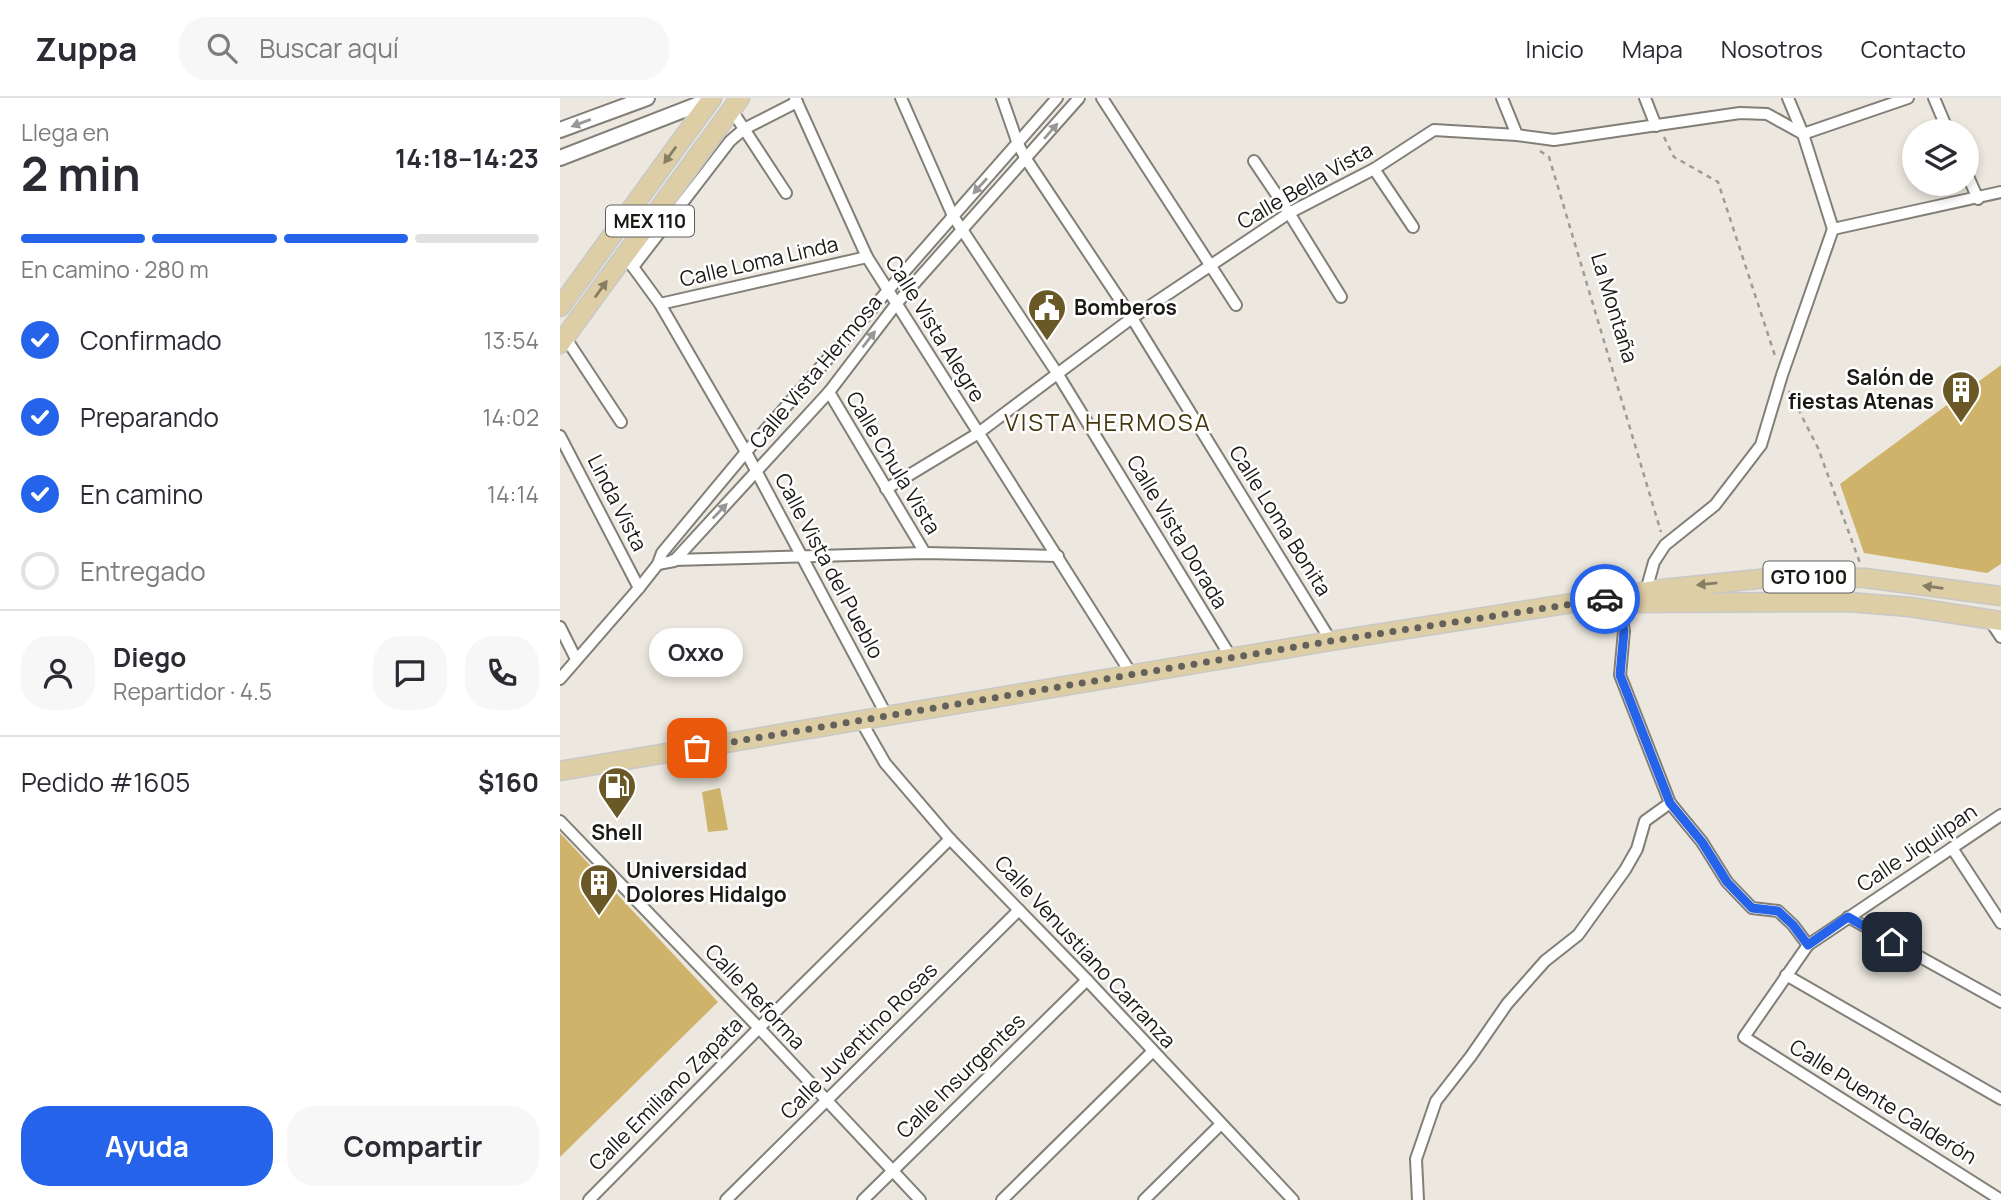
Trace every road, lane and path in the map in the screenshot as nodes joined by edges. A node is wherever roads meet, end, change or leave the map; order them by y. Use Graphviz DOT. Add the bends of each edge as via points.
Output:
graph roads {
  1 [pos="647,98"];
  2 [pos="712,98"];
  3 [pos="901,98"];
  4 [pos="1002,98"];
  5 [pos="1057,98"];
  6 [pos="1079,98"];
  7 [pos="1102,98"];
  8 [pos="1503,98"];
  9 [pos="1645,98"];
  10 [pos="1788,98"];
  11 [pos="1908,98"];
  12 [pos="1934,98"];
  13 [pos="796,100"];
  14 [pos="735,104"];
  15 [pos="1943,119"];
  16 [pos="1656,125"];
  17 [pos="744,129"];
  18 [pos="560,130"];
  19 [pos="1803,134"];
  20 [pos="1517,135"];
  21 [pos="1018,144"];
  22 [pos="1539,150"];
  23 [pos="560,158"];
  24 [pos="1026,159"];
  25 [pos="1254,161"];
  26 [pos="1374,169"];
  27 [pos="2001,192"];
  28 [pos="786,193"];
  29 [pos="1977,196"];
  30 [pos="1978,199"];
  31 [pos="1289,213"];
  32 [pos="953,216"];
  33 [pos="1413,227"];
  34 [pos="1833,229"];
  35 [pos="963,230"];
  36 [pos="867,257"];
  37 [pos="629,262"];
  38 [pos="1211,266"];
  39 [pos="567,289"];
  40 [pos="888,291"];
  41 [pos="1341,297"];
  42 [pos="897,303"];
  43 [pos="660,304"];
  44 [pos="1236,305"];
  45 [pos="560,307"];
  46 [pos="1132,318"];
  47 [pos="563,341"];
  48 [pos="1057,373"];
  49 [pos="1782,375"];
  50 [pos="829,392"];
  51 [pos="621,422"];
  52 [pos="977,434"];
  53 [pos="560,436"];
  54 [pos="746,452"];
  55 [pos="757,473"];
  56 [pos="886,489"];
  57 [pos="1665,545"];
  58 [pos="662,553"];
  59 [pos="925,553"];
  60 [pos="1058,555"];
  61 [pos="803,557"];
  62 [pos="674,561"];
  63 [pos="658,564"];
  64 [pos="1865,578"];
  65 [pos="639,588"];
  66 [pos="1646,591"];
  67 [pos="2001,596"];
  68 [pos="1613,599"];
  69 [pos="1995,620"];
  70 [pos="560,627"];
  71 [pos="2001,637"];
  72 [pos="1331,641"];
  73 [pos="576,659"];
  74 [pos="1232,659"];
  75 [pos="1132,675"];
  76 [pos="560,679"];
  77 [pos="887,716"];
  78 [pos="861,721"];
  79 [pos="560,771"];
  80 [pos="1670,803"];
  81 [pos="2001,815"];
  82 [pos="560,821"];
  83 [pos="950,838"];
  84 [pos="1952,848"];
  85 [pos="1019,910"];
  86 [pos="1848,917"];
  87 [pos="2001,923"];
  88 [pos="1808,945"];
  89 [pos="1786,975"];
  90 [pos="1087,980"];
  91 [pos="2001,1002"];
  92 [pos="759,1028"];
  93 [pos="1744,1037"];
  94 [pos="1153,1052"];
  95 [pos="2001,1099"];
  96 [pos="825,1101"];
  97 [pos="1221,1124"];
  98 [pos="892,1171"];
  99 [pos="1288,1198"];
  100 [pos="589,1200"];
  101 [pos="726,1200"];
  102 [pos="863,1200"];
  103 [pos="920,1200"];
  104 [pos="1002,1200"];
  105 [pos="1144,1200"];
  106 [pos="1418,1200"];
  107 [pos="2001,1200"];
  1 -- 18 [label="street, one-way"];
  2 -- 23 [label="street"];
  2 -- 39 [label="main road, MEX 110, one-way"];
  3 -- 32 [label="street, Calle Vista Dorada"];
  4 -- 21 [label="street, Calle Loma Bonita"];
  5 -- 21 [label="street, Calle Vista Hermosa"];
  24 -- 6 [label="street, Calle Vista Hermosa, one-way"];
  7 -- 38 [label="street"];
  8 -- 20 [label="street"];
  9 -- 16 [label="street"];
  10 -- 19 [label="street"];
  11 -- 19 [label="street"];
  12 -- 15 [label="street"];
  13 -- 17 [label="street"];
  13 -- 36 [label="street, Calle Vista Alegre"];
  14 -- 17 [label="street"];
  14 -- 37 [label="main road, MEX 110"];
  16 -- 19 [label="street, Calle Bella Vista" via="1741,113 1767,114"];
  16 -- 20 [label="street, Calle Bella Vista" via="1554,140"];
  16 -- 49 [label="path" via="1674,157 1718,182"];
  17 -- 28 [label="street"];
  17 -- 37 [label="street"];
  19 -- 34 [label="street"];
  20 -- 26 [label="street, Calle Bella Vista" via="1434,130"];
  21 -- 24 [label="street, Calle Loma Bonita"];
  21 -- 32 [label="street, Calle Vista Hermosa, one-way"];
  22 -- 57 [label="path, La Montaña" via="1549,157"];
  24 -- 35 [label="street, Calle Vista Hermosa"];
  24 -- 46 [label="street, Calle Loma Bonita"];
  25 -- 31 [label="street"];
  26 -- 31 [label="street, Calle Bella Vista"];
  26 -- 33 [label="street"];
  27 -- 30 [label="street"];
  29 -- 30 [label="street"];
  30 -- 34 [label="street"];
  31 -- 38 [label="street, Calle Bella Vista"];
  31 -- 41 [label="street"];
  32 -- 35 [label="street, Calle Vista Dorada"];
  32 -- 40 [label="street, Calle Vista Hermosa"];
  34 -- 49 [label="street"];
  35 -- 42 [label="street, Calle Vista Hermosa"];
  35 -- 48 [label="street, Calle Vista Dorada"];
  36 -- 40 [label="street, Calle Vista Alegre"];
  36 -- 43 [label="street, Calle Loma Linda"];
  37 -- 43 [label="street, Calle Vista del Pueblo"];
  47 -- 37 [label="main road, MEX 110, one-way"];
  38 -- 44 [label="street"];
  38 -- 46 [label="street, Calle Bella Vista"];
  39 -- 45 [label="main road, MEX 110"];
  40 -- 42 [label="street, Calle Vista Alegre"];
  40 -- 54 [label="street, Calle Vista Hermosa"];
  50 -- 42 [label="street, Calle Vista Hermosa, one-way"];
  42 -- 52 [label="street, Calle Vista Alegre"];
  43 -- 54 [label="street, Calle Vista del Pueblo"];
  46 -- 48 [label="street, Calle Bella Vista"];
  46 -- 72 [label="street, Calle Loma Bonita"];
  47 -- 51 [label="street"];
  48 -- 52 [label="street, Calle Bella Vista"];
  48 -- 74 [label="street, Calle Vista Dorada"];
  49 -- 57 [label="street" via="1761,445 1715,505"];
  49 -- 64 [label="path" via="1818,448"];
  50 -- 55 [label="street, Calle Vista Hermosa"];
  50 -- 56 [label="street, Calle Chula Vista"];
  52 -- 56 [label="street, Calle Bella Vista"];
  52 -- 60 [label="street, Calle Vista Alegre"];
  53 -- 65 [label="street, Linda Vista"];
  54 -- 55 [label="street, Calle Vista del Pueblo"];
  54 -- 58 [label="street, Calle Vista Hermosa"];
  55 -- 61 [label="street, Calle Vista del Pueblo"];
  62 -- 55 [label="street, Calle Vista Hermosa, one-way"];
  56 -- 59 [label="street, Calle Chula Vista"];
  57 -- 66 [label="street" via="1654,562"];
  58 -- 62 [label="street"];
  58 -- 63 [label="street, Calle Vista Hermosa"];
  59 -- 60 [label="street"];
  59 -- 61 [label="street"];
  60 -- 75 [label="street, Calle Vista Alegre"];
  61 -- 62 [label="street"];
  61 -- 77 [label="street, Calle Vista del Pueblo"];
  62 -- 63 [label="street"];
  63 -- 65 [label="street, Calle Vista Hermosa"];
  64 -- 66 [label="main road, GTO 100, one-way" via="1787,576"];
  67 -- 64 [label="main road, GTO 100, one-way"];
  65 -- 73 [label="street, Calle Vista Hermosa"];
  66 -- 68 [label="main road, GTO 100"];
  68 -- 69 [label="main road, GTO 100" via="1849,602"];
  68 -- 72 [label="main road, GTO 100"];
  68 -- 80 [label="street" via="1624,631 1620,675"];
  69 -- 71 [label="street"];
  70 -- 73 [label="street"];
  72 -- 74 [label="main road, GTO 100"];
  73 -- 76 [label="street, Calle Vista Hermosa"];
  74 -- 75 [label="main road, GTO 100"];
  75 -- 77 [label="main road, GTO 100"];
  77 -- 78 [label="main road, GTO 100"];
  78 -- 79 [label="main road, GTO 100"];
  78 -- 83 [label="street, Calle Venustiano Carranza" via="885,763"];
  80 -- 88 [label="street" via="1727,882 1752,908 1778,911"];
  80 -- 106 [label="street" via="1645,821 1625,870 1578,934 1545,961 1507,1004 1436,1101 1416,1159"];
  81 -- 84 [label="street, Calle Jiquilpan"];
  82 -- 92 [label="street, Calle Reforma"];
  83 -- 85 [label="street, Calle Venustiano Carranza"];
  83 -- 92 [label="street, Calle Emiliano Zapata"];
  84 -- 86 [label="street, Calle Jiquilpan"];
  84 -- 87 [label="street"];
  85 -- 90 [label="street, Calle Venustiano Carranza"];
  85 -- 96 [label="street, Calle Juventino Rosas"];
  86 -- 88 [label="street, Calle Jiquilpan"];
  86 -- 91 [label="street"];
  88 -- 89 [label="street, Calle Jiquilpan"];
  89 -- 93 [label="street, Calle Jiquilpan"];
  89 -- 95 [label="street"];
  90 -- 94 [label="street, Calle Venustiano Carranza"];
  90 -- 98 [label="street, Calle Insurgentes"];
  92 -- 96 [label="street, Calle Reforma"];
  92 -- 100 [label="street, Calle Emiliano Zapata"];
  93 -- 107 [label="street, Calle Puente Calderón"];
  94 -- 97 [label="street, Calle Venustiano Carranza"];
  94 -- 104 [label="street"];
  96 -- 98 [label="street, Calle Reforma"];
  96 -- 101 [label="street, Calle Juventino Rosas"];
  97 -- 99 [label="street, Calle Venustiano Carranza"];
  97 -- 105 [label="street"];
  98 -- 102 [label="street, Calle Insurgentes"];
  98 -- 103 [label="street, Calle Reforma"];
}
